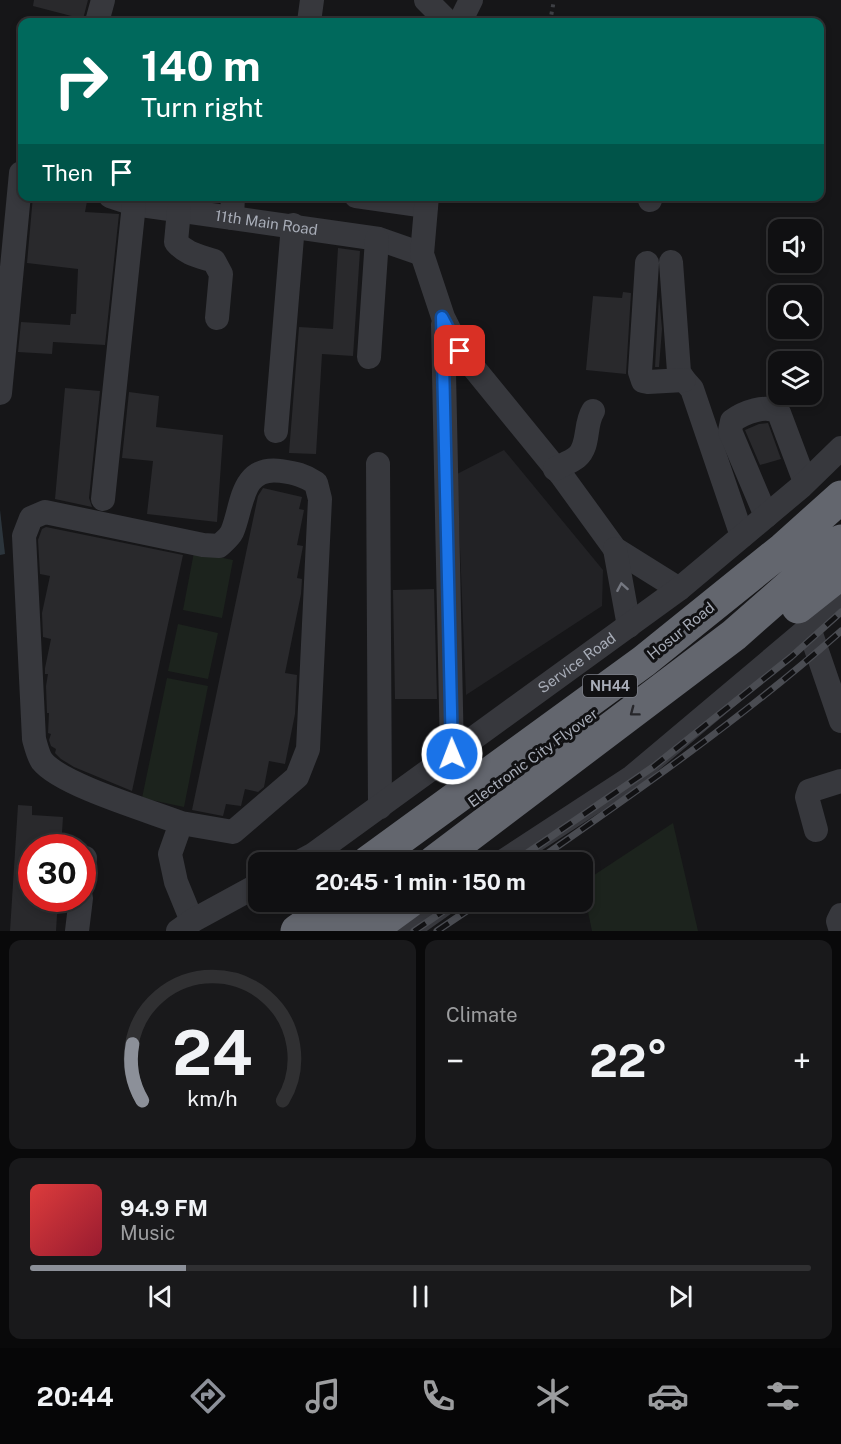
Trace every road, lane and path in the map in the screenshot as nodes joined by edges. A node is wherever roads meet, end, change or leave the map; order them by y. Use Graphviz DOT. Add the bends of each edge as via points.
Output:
graph roads {
  1 [pos="103,0"];
  2 [pos="312,0"];
  3 [pos="426,0"];
  4 [pos="471,0"];
  5 [pos="554,0"];
  6 [pos="98,18"];
  7 [pos="310,18"];
  8 [pos="444,18"];
  9 [pos="462,18"];
  10 [pos="551,18"];
  11 [pos="14,174"];
  12 [pos="125,201"];
  13 [pos="427,201"];
  14 [pos="134,204"];
  15 [pos="232,207"];
  16 [pos="179,210"];
  17 [pos="293,225"];
  18 [pos="377,239"];
  19 [pos="422,254"];
  20 [pos="442,317"];
  21 [pos="217,318"];
  22 [pos="369,357"];
  23 [pos="684,380"];
  24 [pos="0,393"];
  25 [pos="593,411"];
  26 [pos="276,431"];
  27 [pos="841,448"];
  28 [pos="378,464"];
  29 [pos="555,469"];
  30 [pos="805,482"];
  31 [pos="841,497"];
  32 [pos="103,499"];
  33 [pos="766,516"];
  34 [pos="841,516"];
  35 [pos="742,536"];
  36 [pos="841,541"];
  37 [pos="615,549"];
  38 [pos="841,573"];
  39 [pos="679,589"];
  40 [pos="841,601"];
  41 [pos="629,626"];
  42 [pos="809,628"];
  43 [pos="841,721"];
  44 [pos="452,754"];
  45 [pos="841,781"];
  46 [pos="380,807"];
  47 [pos="182,823"];
  48 [pos="816,830"];
  49 [pos="317,852"];
  50 [pos="382,852"];
  51 [pos="406,852"];
  52 [pos="447,852"];
  53 [pos="477,852"];
  54 [pos="517,852"];
  55 [pos="248,891"];
  56 [pos="79,912"];
  57 [pos="300,912"];
  58 [pos="324,912"];
  59 [pos="366,912"];
  60 [pos="395,912"];
  61 [pos="433,912"];
  62 [pos="841,915"];
  63 [pos="185,926"];
  64 [pos="77,931"];
  65 [pos="274,931"];
  66 [pos="297,931"];
  67 [pos="340,931"];
  68 [pos="369,931"];
  69 [pos="406,931"];
  70 [pos="841,931"];
  1 -- 6 [label="street"];
  2 -- 7 [label="street"];
  3 -- 8 [label="street"];
  4 -- 9 [label="street"];
  5 -- 10 [label="path"];
  11 -- 24 [label="street"];
  12 -- 14 [label="street, 11th Main Road"];
  13 -- 19 [label="street"];
  14 -- 16 [label="street, 11th Main Road"];
  14 -- 32 [label="street"];
  15 -- 16 [label="street, 11th Main Road"];
  15 -- 17 [label="street, 11th Main Road"];
  16 -- 21 [label="street" via="176,242 189,253 214,261 221,274"];
  17 -- 18 [label="street, 11th Main Road"];
  17 -- 26 [label="street"];
  18 -- 19 [label="street, 11th Main Road"];
  18 -- 22 [label="street"];
  19 -- 20 [label="street"];
  20 -- 29 [label="street" via="460,351"];
  20 -- 44 [label="street"];
  23 -- 23 [label="street" via="679,372 659,262 641,378 648,382"];
  23 -- 35 [label="street" via="692,389"];
  25 -- 29 [label="street" via="588,418 584,447 578,456"];
  27 -- 30 [label="street, Service Road"];
  28 -- 46 [label="street"];
  29 -- 37 [label="street"];
  30 -- 33 [label="street, Service Road"];
  30 -- 33 [label="street" via="779,413 764,409 732,421 730,431"];
  31 -- 50 [label="highway, Hosur Road / NH44" via="644,661"];
  33 -- 35 [label="street, Service Road"];
  34 -- 51 [label="highway, Electronic City Flyover" via="782,569 606,705"];
  35 -- 39 [label="street, Service Road"];
  36 -- 52 [label="highway, Electronic City Flyover, one-way" via="734,635"];
  37 -- 39 [label="street"];
  41 -- 37 [label="street, one-way"];
  38 -- 53 [label="highway" via="642,732"];
  39 -- 41 [label="street, Service Road"];
  40 -- 42 [label="street"];
  41 -- 44 [label="street, Service Road"];
  42 -- 43 [label="street"];
  42 -- 54 [label="street" via="632,777"];
  44 -- 46 [label="street, Service Road"];
  45 -- 48 [label="street" via="809,791 807,797"];
  46 -- 49 [label="street, Service Road"];
  47 -- 47 [label="street" via="233,832 297,777 308,749 320,499 316,483 304,474 271,469 257,475 244,489 231,534 219,546 45,512 31,518 24,536 34,739 42,760 57,774 95,792"];
  47 -- 63 [label="street" via="170,854"];
  55 -- 63 [label="street"];
  56 -- 64 [label="street"];
  57 -- 65 [label="highway"];
  58 -- 66 [label="highway"];
  59 -- 67 [label="highway"];
  60 -- 68 [label="highway"];
  61 -- 69 [label="street"];
  62 -- 70 [label="street"];
}
